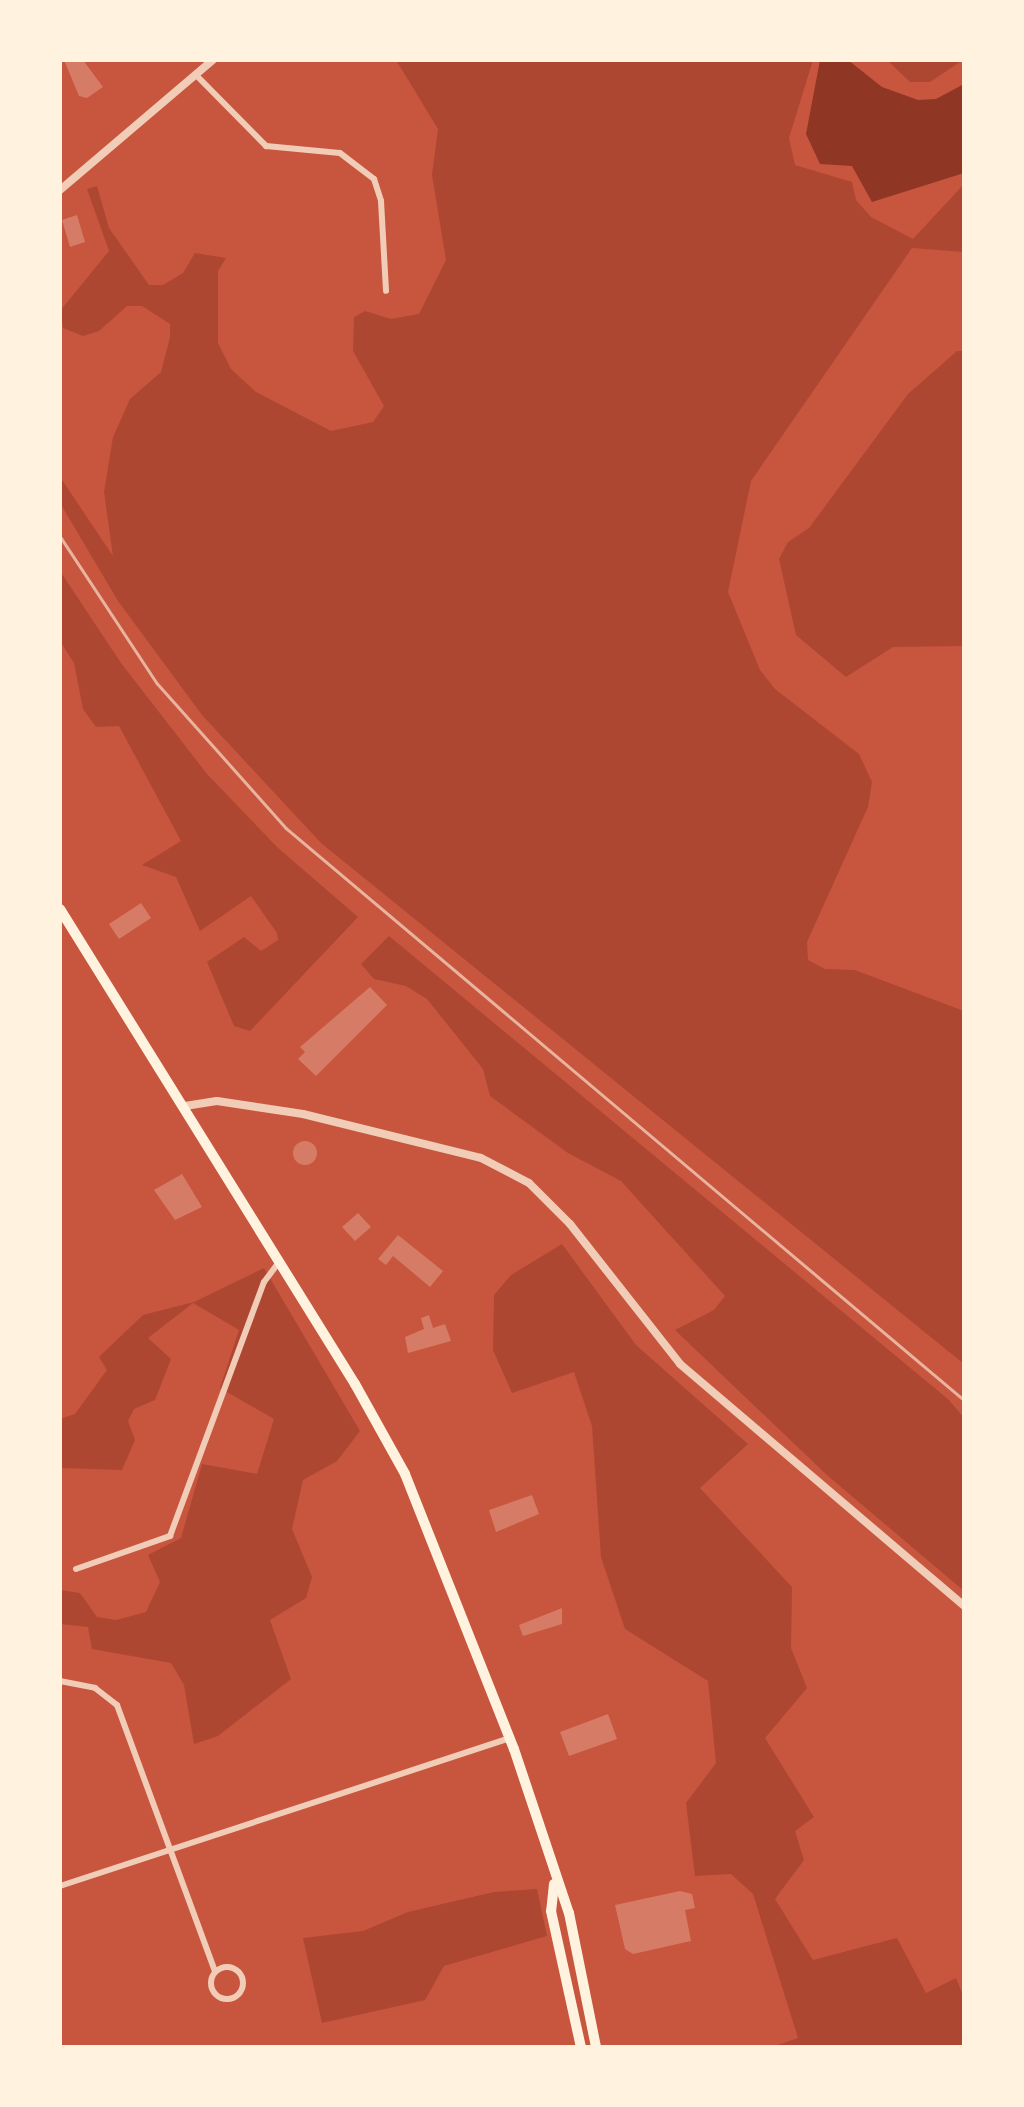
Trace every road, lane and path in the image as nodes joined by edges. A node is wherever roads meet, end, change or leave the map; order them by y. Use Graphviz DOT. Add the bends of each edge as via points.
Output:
graph roads {
  1 [pos="212,60"];
  2 [pos="196,75"];
  3 [pos="60,190"];
  4 [pos="386,292"];
  5 [pos="60,910"];
  6 [pos="185,1106"];
  7 [pos="280,1261"];
  8 [pos="76,1568"];
  9 [pos="964,1606"];
  10 [pos="60,1681"];
  11 [pos="511,1738"];
  12 [pos="168,1848"];
  13 [pos="554,1883"];
  14 [pos="60,1886"];
  15 [pos="214,1972"];
  16 [pos="581,2047"];
  17 [pos="596,2047"];
  1 -- 2 [label="street"];
  2 -- 3 [label="street"];
  2 -- 4 [label="street" via="266,146 340,153 374,179 382,201"];
  5 -- 6 [label="main road"];
  6 -- 7 [label="main road"];
  6 -- 9 [label="street" via="217,1101 303,1114 481,1158 529,1183 558,1209 680,1364"];
  7 -- 8 [label="street" via="264,1282 170,1536"];
  7 -- 11 [label="main road" via="404,1474"];
  10 -- 12 [label="street" via="95,1688 117,1705"];
  11 -- 12 [label="street"];
  11 -- 13 [label="main road"];
  12 -- 14 [label="street"];
  12 -- 15 [label="street"];
  13 -- 16 [label="main road" via="551,1911"];
  13 -- 17 [label="main road" via="569,1914"];
  15 -- 15 [label="street" via="211,1988 218,1997 238,1995 238,1971"];
}
